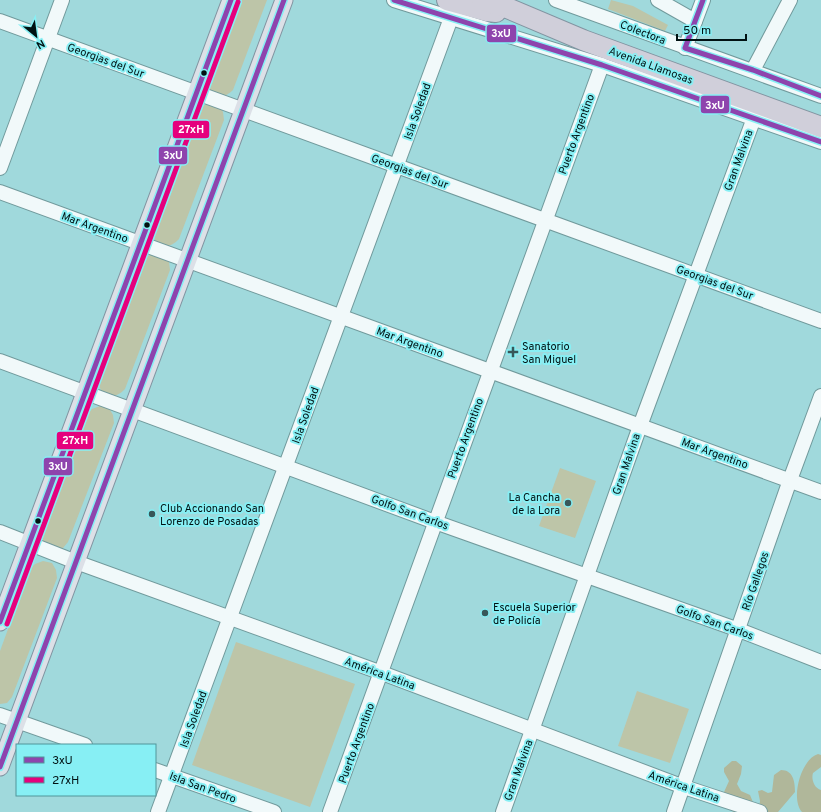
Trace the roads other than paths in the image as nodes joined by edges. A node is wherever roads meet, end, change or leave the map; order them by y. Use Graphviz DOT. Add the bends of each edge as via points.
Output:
graph roads {
  1 [pos="62,0"];
  2 [pos="231,0"];
  3 [pos="284,0"];
  4 [pos="394,0"];
  5 [pos="482,0"];
  6 [pos="556,0"];
  7 [pos="658,0"];
  8 [pos="790,0"];
  9 [pos="699,2"];
  10 [pos="519,7"];
  11 [pos="449,9"];
  12 [pos="0,21"];
  13 [pos="695,21"];
  14 [pos="48,39"];
  15 [pos="685,48"];
  16 [pos="602,65"];
  17 [pos="753,70"];
  18 [pos="196,93"];
  19 [pos="821,96"];
  20 [pos="244,110"];
  21 [pos="821,114"];
  22 [pos="754,118"];
  23 [pos="821,127"];
  24 [pos="821,142"];
  25 [pos="398,167"];
  26 [pos="0,168"];
  27 [pos="0,192"];
  28 [pos="544,219"];
  29 [pos="140,244"];
  30 [pos="187,262"];
  31 [pos="696,275"];
  32 [pos="342,318"];
  33 [pos="821,321"];
  34 [pos="0,361"];
  35 [pos="489,371"];
  36 [pos="85,393"];
  37 [pos="821,396"];
  38 [pos="132,411"];
  39 [pos="640,426"];
  40 [pos="286,466"];
  41 [pos="790,480"];
  42 [pos="821,492"];
  43 [pos="435,522"];
  44 [pos="0,532"];
  45 [pos="29,543"];
  46 [pos="76,562"];
  47 [pos="587,577"];
  48 [pos="230,619"];
  49 [pos="0,622"];
  50 [pos="739,630"];
  51 [pos="821,662"];
  52 [pos="382,673"];
  53 [pos="0,715"];
  54 [pos="17,721"];
  55 [pos="533,730"];
  56 [pos="81,744"];
  57 [pos="0,767"];
  58 [pos="156,770"];
  59 [pos="172,775"];
  60 [pos="684,787"];
  61 [pos="158,812"];
  62 [pos="274,812"];
  63 [pos="330,812"];
  64 [pos="503,812"];
  65 [pos="674,812"];
  66 [pos="760,812"];
  1 -- 14 [label="street"];
  2 -- 18 [label="main road"];
  3 -- 20 [label="main road"];
  4 -- 11 [label="street"];
  5 -- 10 [label="highway, Avenida Llamosas"];
  6 -- 15 [label="street, Colectora"];
  7 -- 13 [label="street"];
  8 -- 17 [label="street"];
  9 -- 13 [label="street"];
  10 -- 11 [label="highway" via="487,11"];
  10 -- 21 [label="highway, Avenida Llamosas" via="598,32"];
  10 -- 23 [label="highway, Avenida Llamosas" via="583,40"];
  11 -- 16 [label="street"];
  11 -- 25 [label="street, Isla Soledad"];
  12 -- 14 [label="street, Georgias del Sur"];
  13 -- 15 [label="street"];
  14 -- 18 [label="street, Georgias del Sur"];
  14 -- 26 [label="street"];
  15 -- 17 [label="street, Colectora"];
  16 -- 22 [label="street"];
  16 -- 28 [label="street, Puerto Argentino"];
  17 -- 19 [label="street, Colectora"];
  18 -- 20 [label="street, Georgias del Sur"];
  18 -- 29 [label="main road"];
  20 -- 25 [label="street, Georgias del Sur"];
  20 -- 30 [label="main road"];
  22 -- 24 [label="street"];
  22 -- 31 [label="street, Gran Malvina"];
  25 -- 28 [label="street, Georgias del Sur"];
  25 -- 32 [label="street, Isla Soledad"];
  27 -- 29 [label="street, Mar Argentino"];
  28 -- 31 [label="street, Georgias del Sur"];
  28 -- 35 [label="street, Puerto Argentino"];
  29 -- 30 [label="street, Mar Argentino"];
  29 -- 36 [label="main road"];
  30 -- 32 [label="street, Mar Argentino"];
  30 -- 38 [label="main road"];
  31 -- 33 [label="street, Georgias del Sur"];
  31 -- 39 [label="street, Gran Malvina"];
  32 -- 35 [label="street, Mar Argentino"];
  32 -- 40 [label="street, Isla Soledad"];
  34 -- 36 [label="street, Golfo San Carlos"];
  35 -- 39 [label="street, Mar Argentino"];
  35 -- 43 [label="street, Puerto Argentino"];
  36 -- 38 [label="street, Golfo San Carlos"];
  36 -- 45 [label="main road"];
  37 -- 41 [label="street, Río Gallegos"];
  38 -- 40 [label="street, Golfo San Carlos"];
  38 -- 46 [label="main road"];
  39 -- 41 [label="street, Mar Argentino"];
  39 -- 47 [label="street, Gran Malvina"];
  40 -- 43 [label="street, Golfo San Carlos"];
  40 -- 48 [label="street, Isla Soledad"];
  41 -- 42 [label="street, Mar Argentino"];
  41 -- 50 [label="street, Río Gallegos"];
  43 -- 47 [label="street, Golfo San Carlos"];
  43 -- 52 [label="street, Puerto Argentino"];
  44 -- 45 [label="street, América Latina"];
  45 -- 46 [label="street, América Latina"];
  45 -- 49 [label="main road"];
  46 -- 48 [label="street, América Latina"];
  46 -- 54 [label="main road"];
  47 -- 50 [label="street, Golfo San Carlos"];
  47 -- 55 [label="street, Gran Malvina"];
  48 -- 52 [label="street, América Latina"];
  48 -- 59 [label="street, Isla Soledad"];
  50 -- 51 [label="street, Golfo San Carlos"];
  50 -- 60 [label="street, Río Gallegos"];
  52 -- 55 [label="street, América Latina"];
  52 -- 63 [label="street, Puerto Argentino"];
  53 -- 54 [label="street"];
  54 -- 56 [label="street"];
  54 -- 57 [label="main road"];
  55 -- 60 [label="street, América Latina"];
  55 -- 64 [label="street, Gran Malvina"];
  58 -- 59 [label="street, Isla San Pedro"];
  59 -- 61 [label="street, Isla Soledad"];
  59 -- 62 [label="street, Isla San Pedro"];
  60 -- 65 [label="street, Río Gallegos"];
  60 -- 66 [label="street, América Latina"];
}
